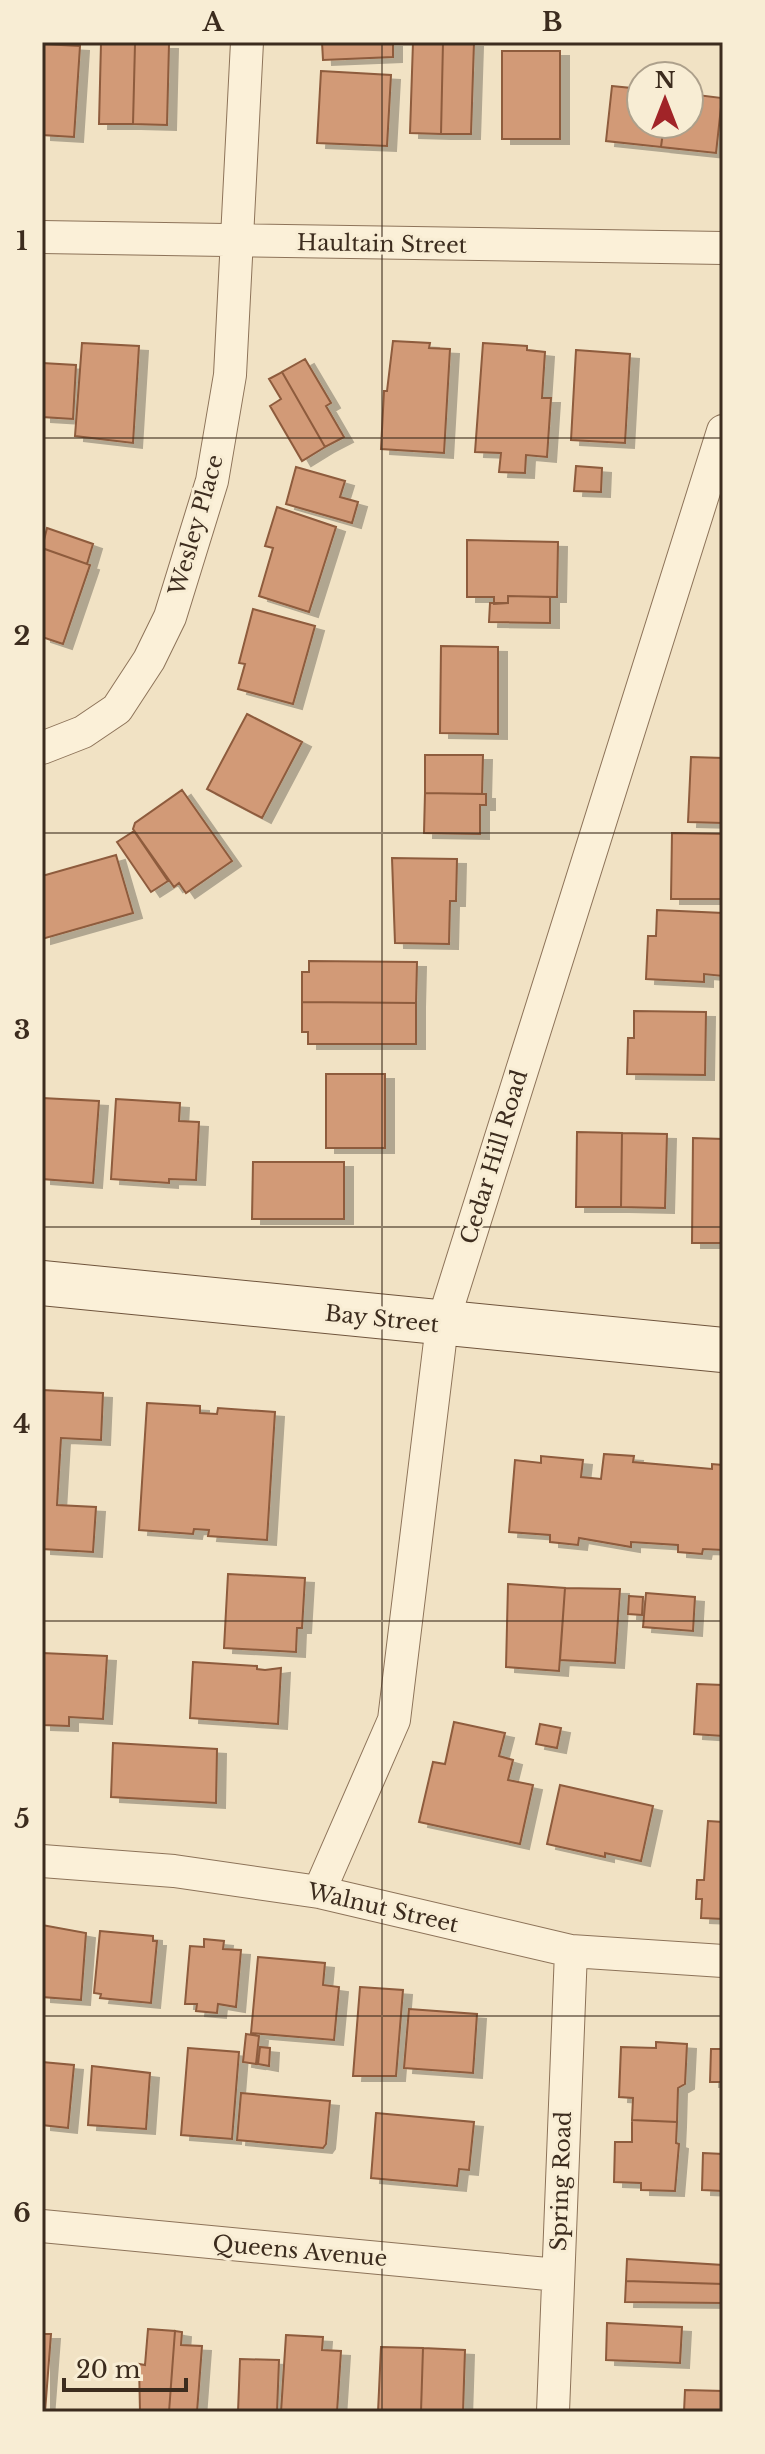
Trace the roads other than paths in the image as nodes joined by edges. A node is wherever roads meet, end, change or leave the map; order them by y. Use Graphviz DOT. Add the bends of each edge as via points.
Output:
graph roads {
  1 [pos="247,42"];
  2 [pos="42,237"];
  3 [pos="235,242"];
  4 [pos="723,248"];
  5 [pos="723,431"];
  6 [pos="42,748"];
  7 [pos="42,1283"];
  8 [pos="442,1325"];
  9 [pos="723,1350"];
  10 [pos="42,1861"];
  11 [pos="319,1892"];
  12 [pos="571,1951"];
  13 [pos="723,1961"];
  14 [pos="42,2226"];
  15 [pos="558,2275"];
  16 [pos="553,2412"];
  1 -- 3 [label="street, Wesley Place"];
  2 -- 3 [label="street, Haultain Street"];
  3 -- 4 [label="street, Haultain Street"];
  3 -- 6 [label="street, Wesley Place" via="230,375 212,481 170,617 117,709 83,732"];
  5 -- 8 [label="street, Cedar Hill Road"];
  7 -- 8 [label="main road, Bay Street"];
  8 -- 9 [label="main road, Bay Street"];
  8 -- 11 [label="street, Cedar Hill Road" via="394,1720"];
  10 -- 11 [label="street, Walnut Street" via="174,1871"];
  11 -- 12 [label="street, Walnut Street"];
  12 -- 13 [label="street, Walnut Street"];
  12 -- 15 [label="street, Spring Road"];
  14 -- 15 [label="street, Queens Avenue"];
  15 -- 16 [label="street, Spring Road"];
}
